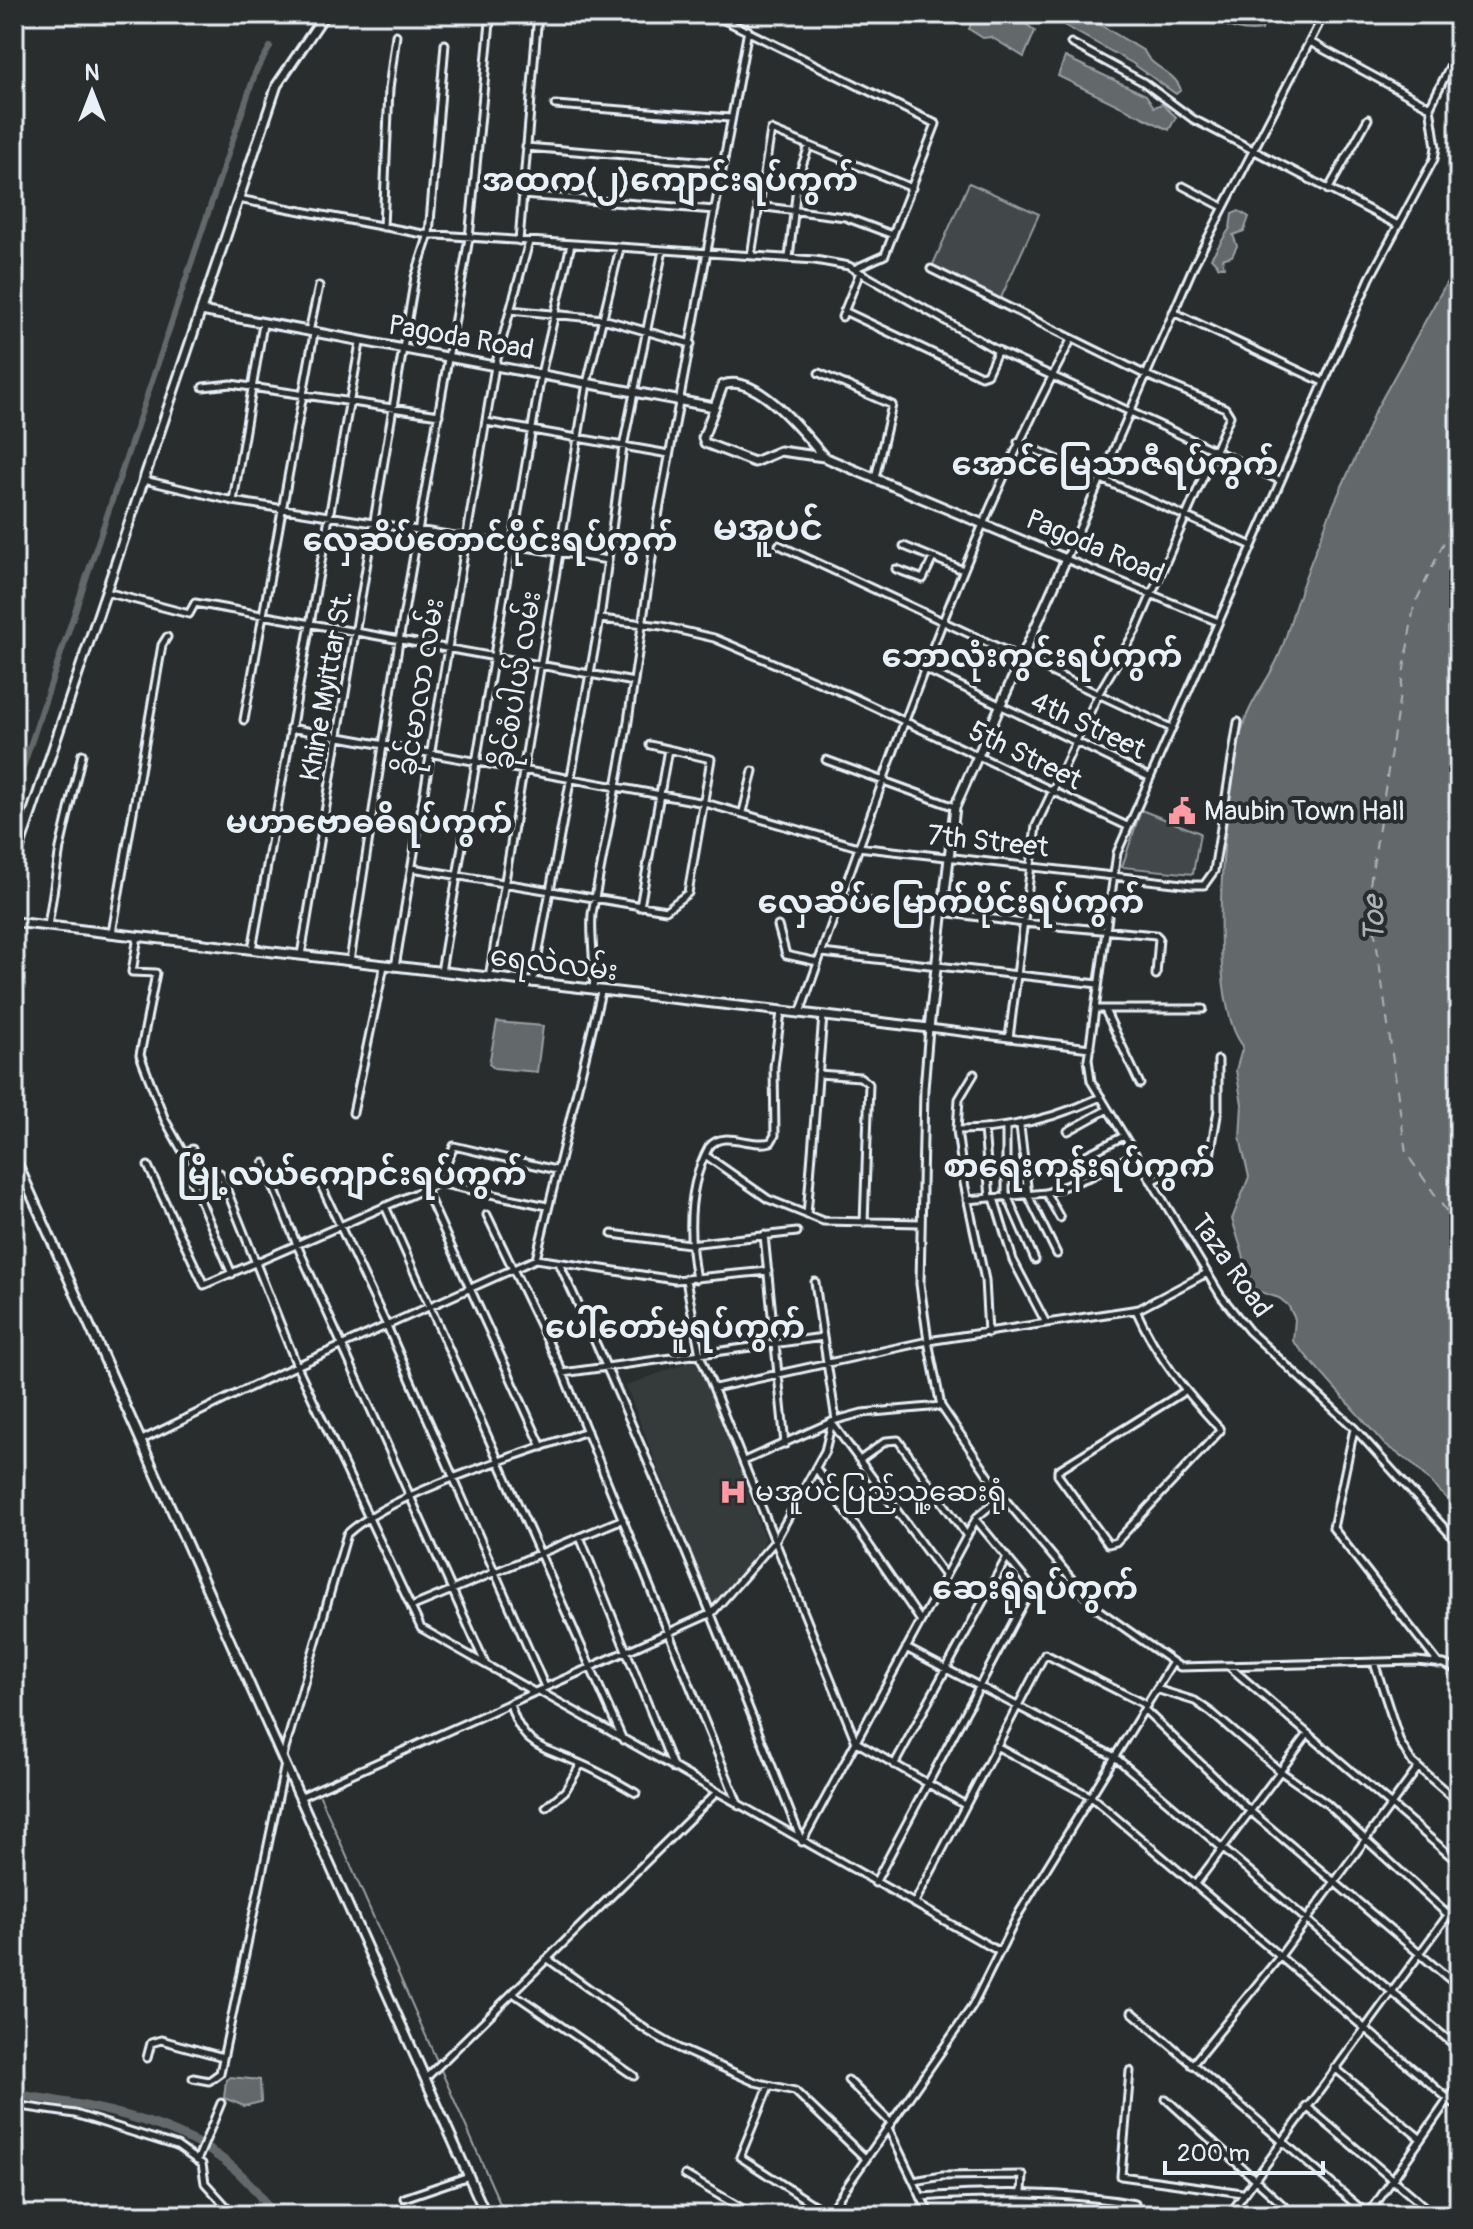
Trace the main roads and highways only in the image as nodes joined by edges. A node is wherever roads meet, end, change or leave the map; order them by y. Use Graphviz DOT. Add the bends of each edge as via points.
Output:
graph roads {
  1 [pos="325,14"];
  2 [pos="201,311"];
  3 [pos="714,407"];
  4 [pos="824,457"];
  5 [pos="14,864"];
  6 [pos="14,922"];
  7 [pos="929,1028"];
  8 [pos="14,1156"];
  9 [pos="486,2215"];
  1 -- 2 [label="main road" via="277,85"];
  2 -- 3 [label="main road, Pagoda Road"];
  2 -- 5 [label="main road"];
  3 -- 4 [label="main road, Pagoda Road" via="724,383 754,391 781,408"];
  3 -- 4 [label="main road, Pagoda Road" via="705,443 754,462 780,451"];
  4 -- 7 [label="main road, Pagoda Road" via="1066,559 955,807"];
  6 -- 7 [label="main road, ရေလဲလမ်း"];
  8 -- 9 [label="main road"];
}
